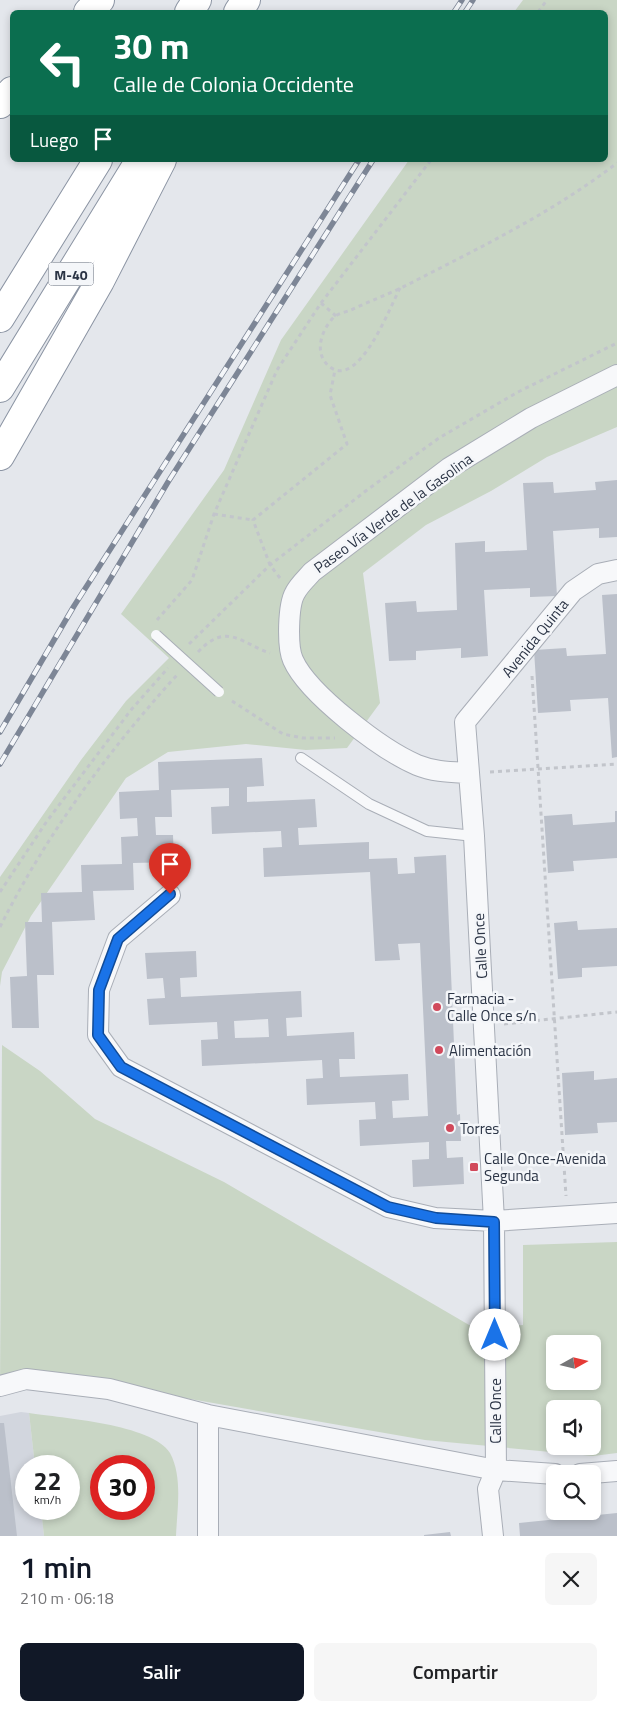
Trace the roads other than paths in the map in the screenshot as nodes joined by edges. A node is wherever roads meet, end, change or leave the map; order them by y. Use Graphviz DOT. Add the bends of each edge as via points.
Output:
graph roads {
  1 [pos="100,0"];
  2 [pos="90,10"];
  3 [pos="10,93"];
  4 [pos="0,104"];
  5 [pos="97,162"];
  6 [pos="139,162"];
  7 [pos="161,162"];
  8 [pos="0,318"];
  9 [pos="617,375"];
  10 [pos="0,388"];
  11 [pos="0,456"];
  12 [pos="617,570"];
  13 [pos="156,635"];
  14 [pos="219,692"];
  15 [pos="465,722"];
  16 [pos="302,758"];
  17 [pos="469,774"];
  18 [pos="474,836"];
  19 [pos="170,894"];
  20 [pos="617,1213"];
  21 [pos="494,1222"];
  22 [pos="0,1386"];
  23 [pos="208,1415"];
  24 [pos="496,1470"];
  25 [pos="617,1471"];
  26 [pos="601,1472"];
  27 [pos="546,1473"];
  28 [pos="208,1536"];
  29 [pos="493,1536"];
  1 -- 2 [label="highway"];
  3 -- 4 [label="highway"];
  5 -- 8 [label="highway, M-40"];
  6 -- 10 [label="highway, M-40"];
  7 -- 11 [label="highway" via="100,281"];
  9 -- 17 [label="street, Paseo Vía Verde de la Gasolina" via="531,418 449,468 312,572 295,592 291,606 292,659 308,684 375,740 416,764 434,770"];
  12 -- 15 [label="street, Avenida Quinta" via="598,574 573,591"];
  13 -- 14 [label="lane, bridge"];
  15 -- 17 [label="street, Calle Once"];
  16 -- 18 [label="lane" via="369,804 427,831"];
  17 -- 18 [label="street, Calle Once"];
  18 -- 21 [label="street, Calle Once"];
  19 -- 21 [label="street" via="118,939 99,990 98,1035 121,1067 388,1207 436,1218"];
  20 -- 21 [label="street"];
  21 -- 24 [label="street, Calle Once"];
  22 -- 23 [label="street" via="26,1379 109,1389"];
  23 -- 24 [label="street"];
  23 -- 28 [label="street"];
  24 -- 27 [label="street"];
  24 -- 29 [label="street, Calle Once" via="488,1489"];
  25 -- 26 [label="street"];
}
